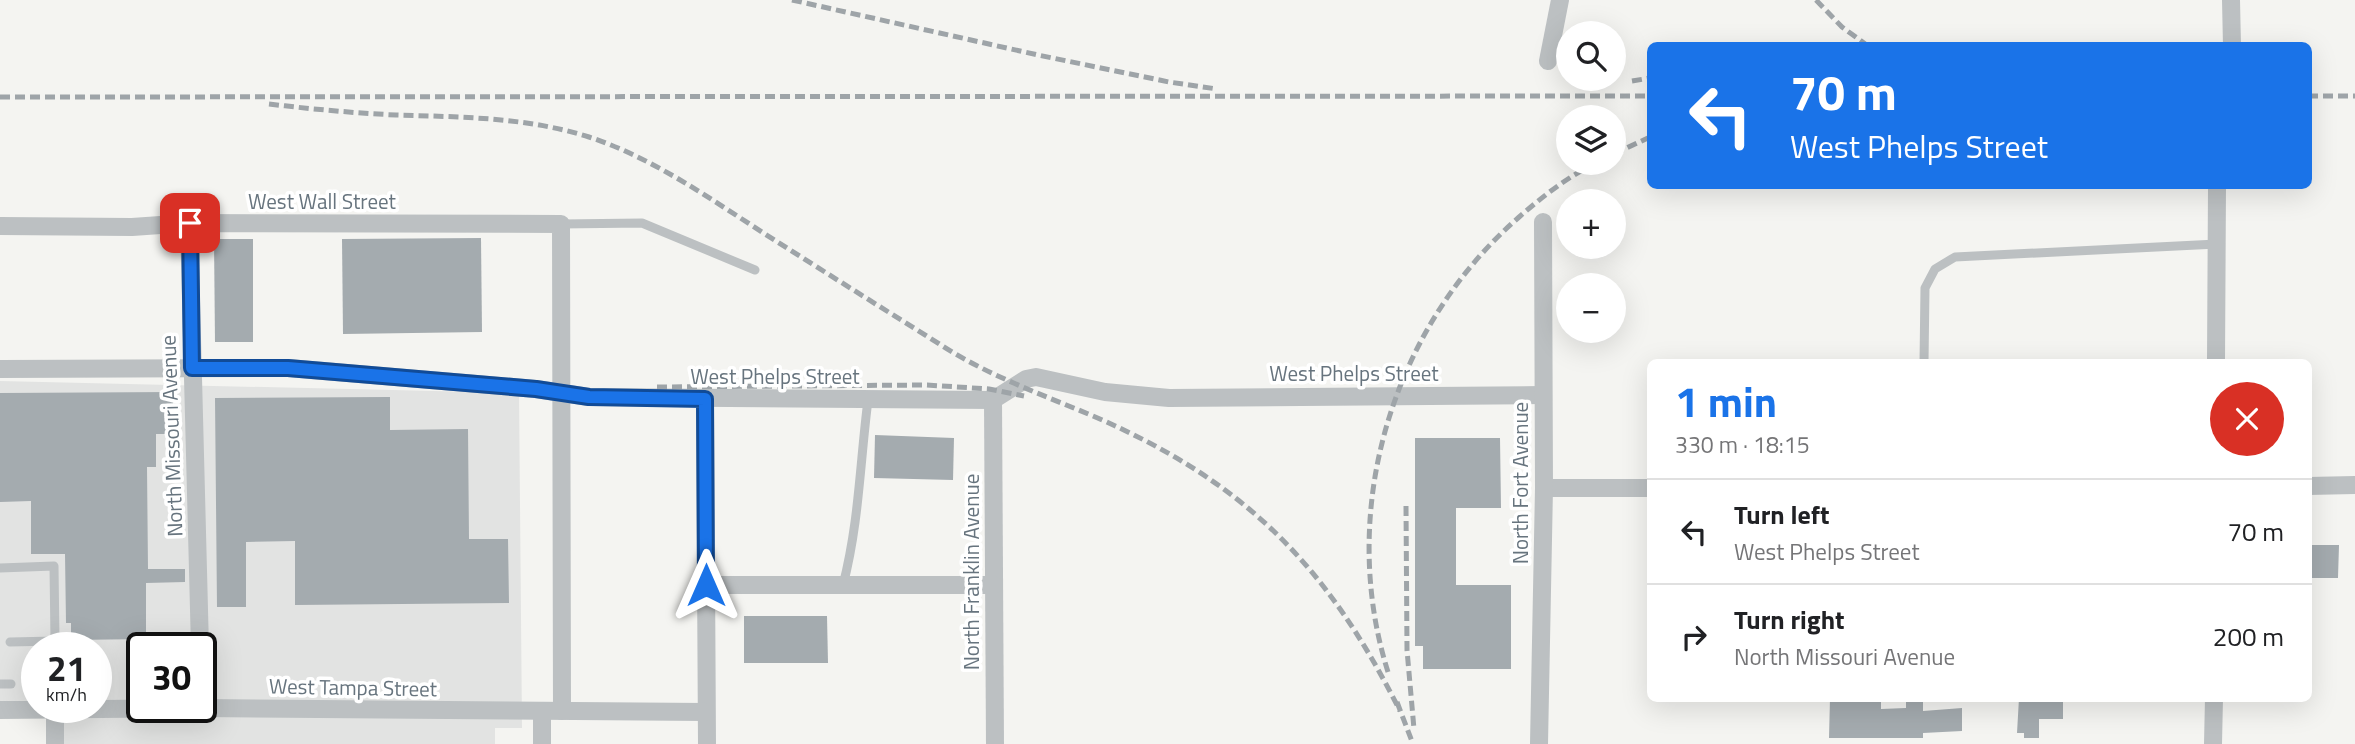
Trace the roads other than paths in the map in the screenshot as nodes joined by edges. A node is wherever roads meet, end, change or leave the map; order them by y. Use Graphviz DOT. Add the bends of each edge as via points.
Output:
graph roads {
  1 [pos="1560,0"];
  2 [pos="2231,0"];
  3 [pos="2232,42"];
  4 [pos="1548,61"];
  5 [pos="2217,189"];
  6 [pos="1543,222"];
  7 [pos="190,223"];
  8 [pos="561,224"];
  9 [pos="0,226"];
  10 [pos="2217,244"];
  11 [pos="755,270"];
  12 [pos="1924,359"];
  13 [pos="2216,359"];
  14 [pos="192,368"];
  15 [pos="0,369"];
  16 [pos="559,392"];
  17 [pos="1542,395"];
  18 [pos="705,399"];
  19 [pos="868,400"];
  20 [pos="993,400"];
  21 [pos="2355,485"];
  22 [pos="2312,486"];
  23 [pos="1544,488"];
  24 [pos="1647,488"];
  25 [pos="0,568"];
  26 [pos="706,585"];
  27 [pos="843,585"];
  28 [pos="994,585"];
  29 [pos="200,632"];
  30 [pos="10,642"];
  31 [pos="0,684"];
  32 [pos="11,684"];
  33 [pos="2214,702"];
  34 [pos="217,708"];
  35 [pos="0,710"];
  36 [pos="21,710"];
  37 [pos="542,711"];
  38 [pos="562,711"];
  39 [pos="706,712"];
  40 [pos="55,723"];
  41 [pos="55,744"];
  42 [pos="542,744"];
  43 [pos="707,744"];
  44 [pos="995,744"];
  45 [pos="1539,744"];
  46 [pos="2213,744"];
  1 -- 4 [label="street"];
  2 -- 3 [label="street"];
  5 -- 10 [label="street"];
  6 -- 17 [label="street, North Fort Avenue"];
  7 -- 8 [label="street, West Wall Street"];
  7 -- 9 [label="street, West Wall Street"];
  7 -- 14 [label="street, North Missouri Avenue"];
  8 -- 11 [label="lane" via="642,223"];
  8 -- 16 [label="street"];
  10 -- 12 [label="lane" via="1955,257 1935,269 1925,288"];
  10 -- 13 [label="street"];
  14 -- 15 [label="street, West Phelps Street"];
  14 -- 16 [label="street, West Phelps Street" via="299,369"];
  14 -- 29 [label="street, North Missouri Avenue"];
  16 -- 18 [label="street, West Phelps Street" via="589,397"];
  16 -- 38 [label="street"];
  17 -- 20 [label="street, West Phelps Street" via="1169,398 1105,392 1036,377"];
  17 -- 23 [label="street, North Fort Avenue"];
  18 -- 19 [label="street, West Phelps Street"];
  18 -- 26 [label="street"];
  19 -- 20 [label="street, West Phelps Street"];
  19 -- 27 [label="lane" via="858,509"];
  20 -- 28 [label="street, North Franklin Avenue"];
  21 -- 22 [label="street"];
  23 -- 24 [label="street"];
  23 -- 45 [label="street, North Fort Avenue"];
  25 -- 30 [label="lane" via="54,566 55,641"];
  26 -- 27 [label="street"];
  26 -- 39 [label="street"];
  27 -- 28 [label="street"];
  28 -- 44 [label="street, North Franklin Avenue"];
  31 -- 32 [label="lane"];
  33 -- 46 [label="street"];
  34 -- 37 [label="street, West Tampa Street"];
  35 -- 36 [label="street, West Tampa Street"];
  37 -- 38 [label="street, West Tampa Street"];
  37 -- 42 [label="street"];
  38 -- 39 [label="street, West Tampa Street"];
  39 -- 43 [label="street"];
  40 -- 41 [label="street"];
}
